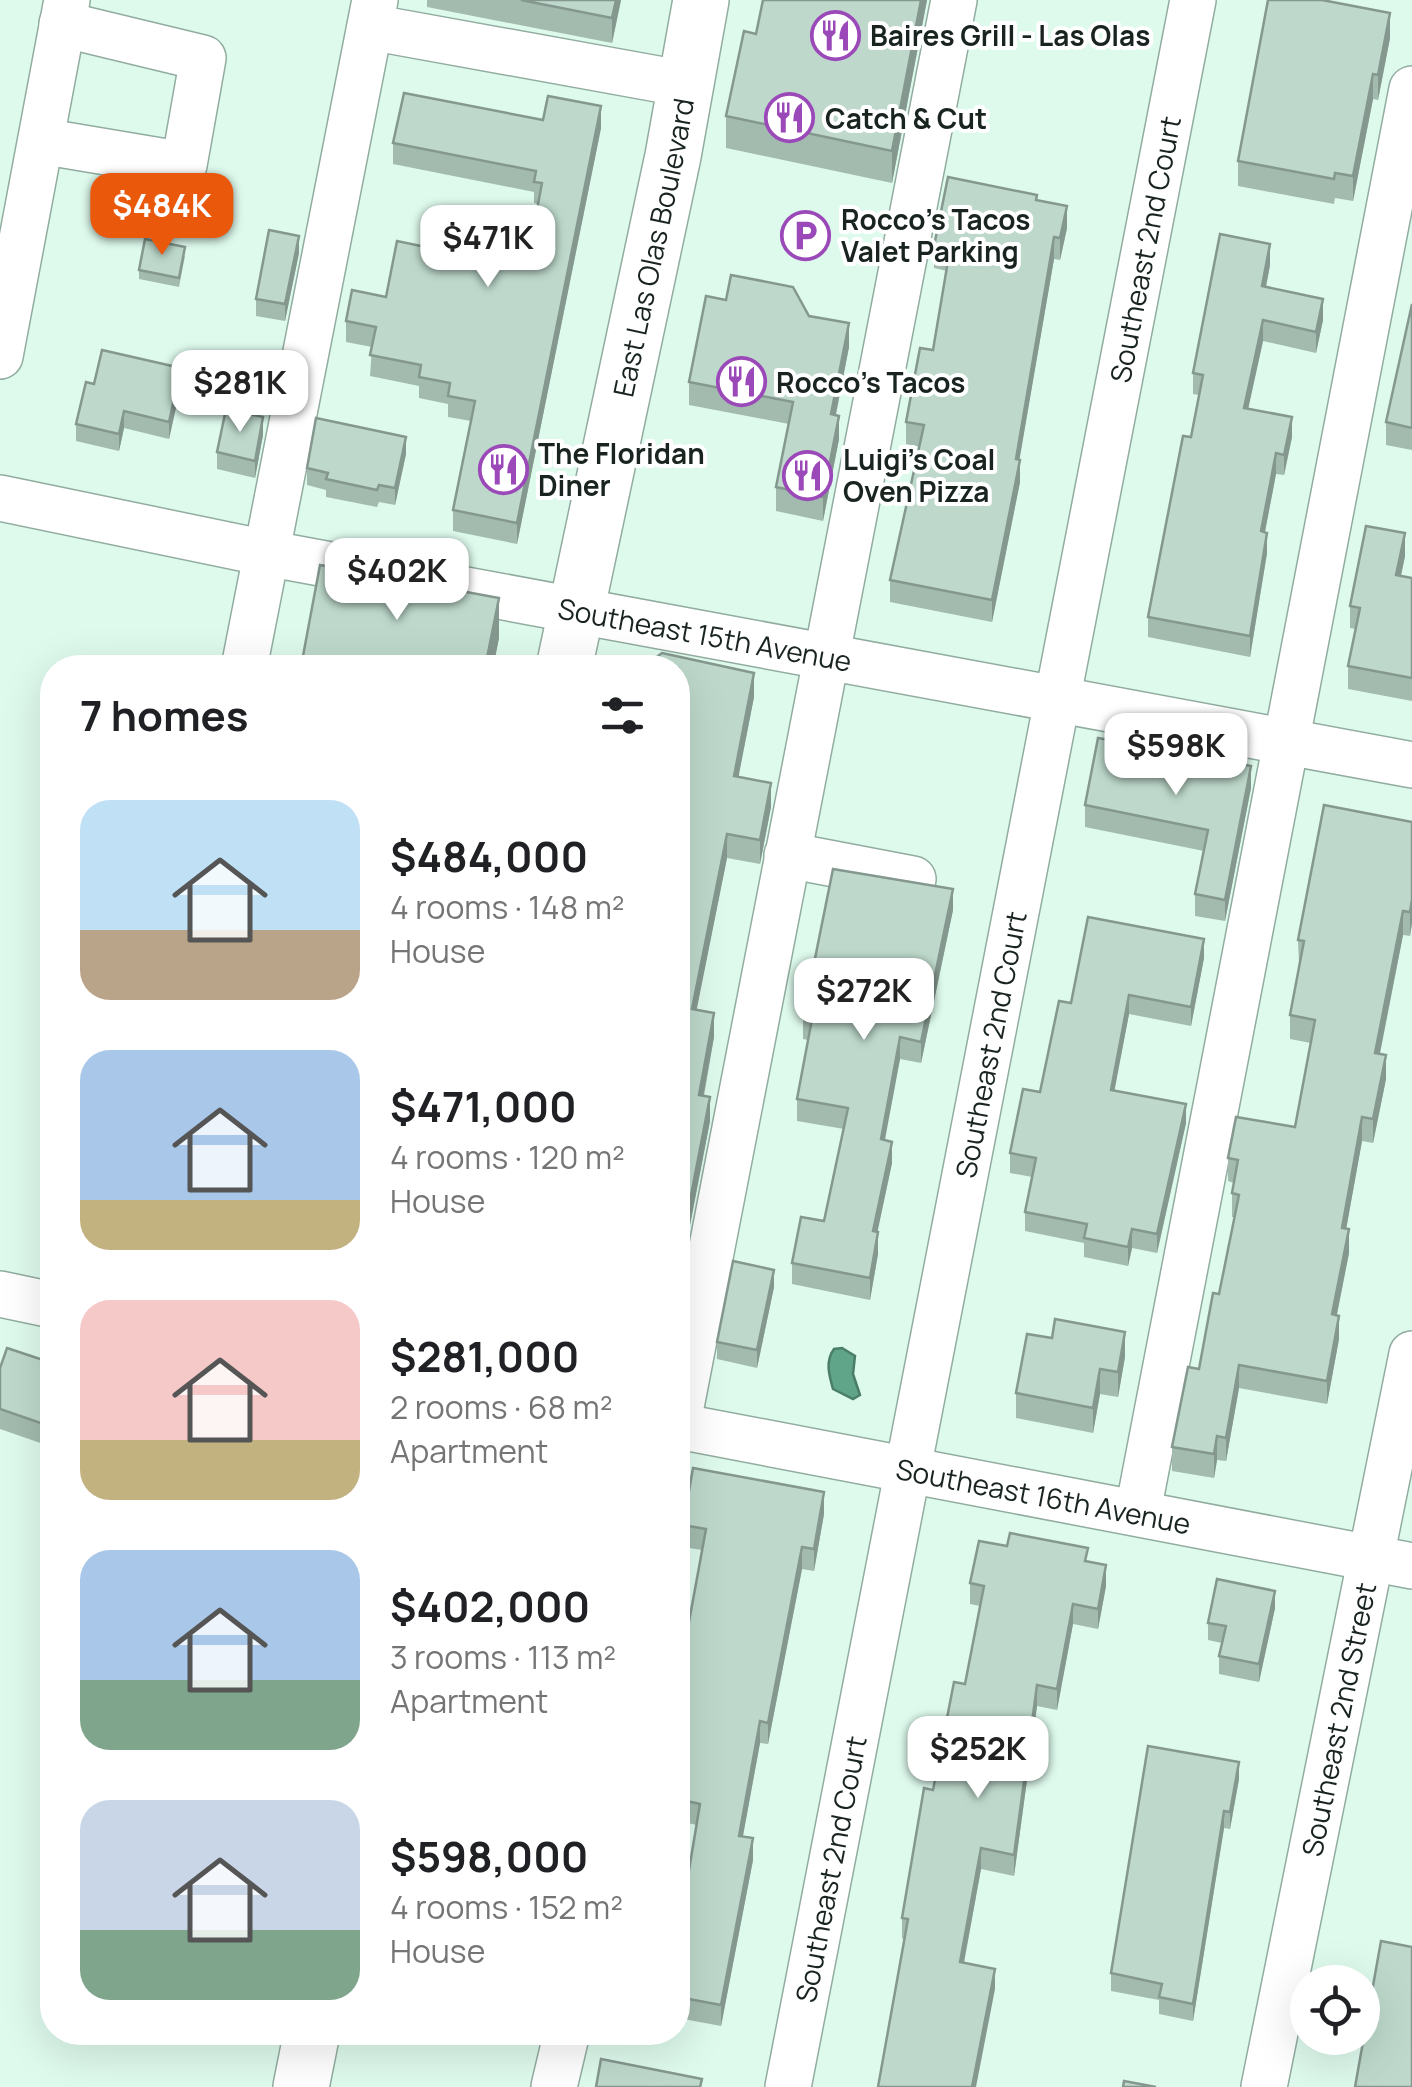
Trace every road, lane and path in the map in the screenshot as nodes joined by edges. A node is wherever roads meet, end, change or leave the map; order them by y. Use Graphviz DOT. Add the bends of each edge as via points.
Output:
graph roads {
  1 [pos="700,0"];
  2 [pos="954,0"];
  3 [pos="1193,0"];
  4 [pos="64,12"];
  5 [pos="372,14"];
  6 [pos="685,84"];
  7 [pos="1412,89"];
  8 [pos="40,141"];
  9 [pos="0,356"];
  10 [pos="0,498"];
  11 [pos="266,553"];
  12 [pos="576,609"];
  13 [pos="246,655"];
  14 [pos="567,655"];
  15 [pos="824,658"];
  16 [pos="1058,700"];
  17 [pos="1287,743"];
  18 [pos="1412,765"];
  19 [pos="786,854"];
  20 [pos="913,878"];
  21 [pos="0,1294"];
  22 [pos="40,1302"];
  23 [pos="1412,1354"];
  24 [pos="690,1361"];
  25 [pos="690,1426"];
  26 [pos="910,1467"];
  27 [pos="1138,1511"];
  28 [pos="1392,1562"];
  29 [pos="564,2045"];
  30 [pos="554,2087"];
  31 [pos="788,2087"];
  32 [pos="1264,2087"];
  1 -- 6 [label="main road, East Las Olas Boulevard"];
  2 -- 15 [label="street"];
  3 -- 16 [label="street, Southeast 2nd Court"];
  4 -- 8 [label="street"];
  4 -- 8 [label="street" via="203,58 184,165"];
  5 -- 6 [label="street"];
  5 -- 11 [label="street"];
  6 -- 12 [label="main road, East Las Olas Boulevard"];
  7 -- 17 [label="street"];
  8 -- 9 [label="street"];
  10 -- 11 [label="street, Southeast 15th Avenue"];
  11 -- 12 [label="street, Southeast 15th Avenue"];
  11 -- 13 [label="street"];
  12 -- 14 [label="main road, East Las Olas Boulevard"];
  12 -- 15 [label="street, Southeast 15th Avenue"];
  15 -- 16 [label="street, Southeast 15th Avenue"];
  15 -- 19 [label="street"];
  16 -- 17 [label="street, Southeast 15th Avenue"];
  16 -- 26 [label="street, Southeast 2nd Court"];
  17 -- 18 [label="street, Southeast 15th Avenue"];
  17 -- 27 [label="street"];
  19 -- 20 [label="street"];
  19 -- 24 [label="street"];
  21 -- 22 [label="street"];
  23 -- 28 [label="street, Southeast 2nd Street"];
  25 -- 26 [label="street, Southeast 16th Avenue"];
  26 -- 27 [label="street, Southeast 16th Avenue"];
  26 -- 31 [label="street, Southeast 2nd Court"];
  27 -- 28 [label="street, Southeast 16th Avenue"];
  28 -- 32 [label="street, Southeast 2nd Street"];
  29 -- 30 [label="street"];
}
